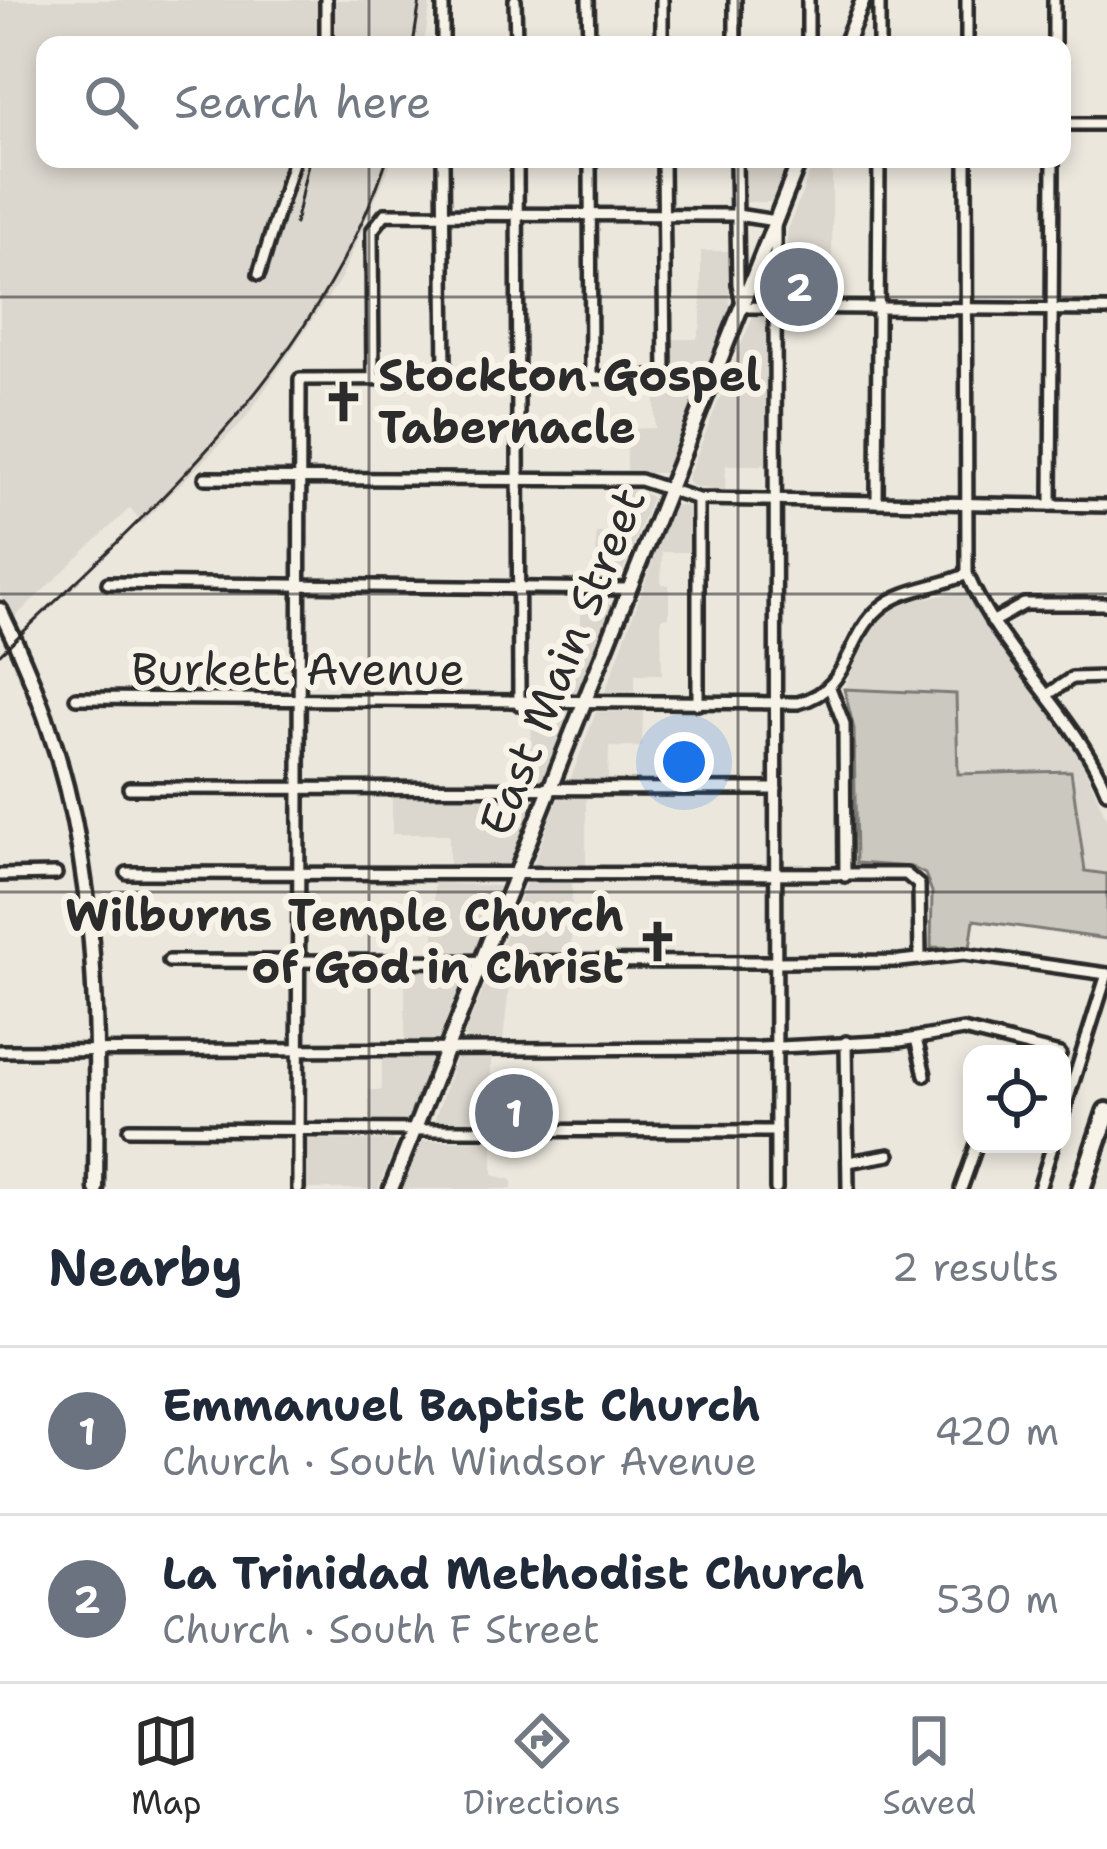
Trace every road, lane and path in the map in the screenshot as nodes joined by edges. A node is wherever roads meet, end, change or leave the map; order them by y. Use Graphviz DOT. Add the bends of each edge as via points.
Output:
graph roads {
  1 [pos="326,0"];
  2 [pos="443,0"];
  3 [pos="515,0"];
  4 [pos="588,0"];
  5 [pos="662,0"];
  6 [pos="735,0"];
  7 [pos="808,0"];
  8 [pos="863,0"];
  9 [pos="878,0"];
  10 [pos="967,0"];
  11 [pos="1054,0"];
  12 [pos="326,36"];
  13 [pos="442,36"];
  14 [pos="515,36"];
  15 [pos="589,36"];
  16 [pos="662,36"];
  17 [pos="735,36"];
  18 [pos="808,36"];
  19 [pos="849,36"];
  20 [pos="879,36"];
  21 [pos="967,36"];
  22 [pos="1054,36"];
  23 [pos="1071,124"];
  24 [pos="1107,124"];
  25 [pos="291,168"];
  26 [pos="443,168"];
  27 [pos="517,168"];
  28 [pos="590,168"];
  29 [pos="663,168"];
  30 [pos="736,168"];
  31 [pos="797,168"];
  32 [pos="879,168"];
  33 [pos="966,168"];
  34 [pos="1053,168"];
  35 [pos="444,214"];
  36 [pos="517,214"];
  37 [pos="590,214"];
  38 [pos="663,214"];
  39 [pos="737,214"];
  40 [pos="776,221"];
  41 [pos="259,274"];
  42 [pos="742,304"];
  43 [pos="776,308"];
  44 [pos="878,309"];
  45 [pos="965,309"];
  46 [pos="1052,310"];
  47 [pos="1107,310"];
  48 [pos="373,375"];
  49 [pos="445,375"];
  50 [pos="519,375"];
  51 [pos="591,376"];
  52 [pos="665,376"];
  53 [pos="713,376"];
  54 [pos="205,478"];
  55 [pos="300,478"];
  56 [pos="519,480"];
  57 [pos="669,489"];
  58 [pos="698,499"];
  59 [pos="776,500"];
  60 [pos="877,502"];
  61 [pos="964,503"];
  62 [pos="1051,505"];
  63 [pos="1107,506"];
  64 [pos="967,574"];
  65 [pos="108,583"];
  66 [pos="299,588"];
  67 [pos="519,589"];
  68 [pos="628,589"];
  69 [pos="1107,604"];
  70 [pos="0,610"];
  71 [pos="992,622"];
  72 [pos="1107,677"];
  73 [pos="830,688"];
  74 [pos="1050,693"];
  75 [pos="76,698"];
  76 [pos="300,703"];
  77 [pos="519,704"];
  78 [pos="583,704"];
  79 [pos="698,704"];
  80 [pos="776,704"];
  81 [pos="129,788"];
  82 [pos="299,789"];
  83 [pos="549,789"];
  84 [pos="776,789"];
  85 [pos="1107,792"];
  86 [pos="127,873"];
  87 [pos="56,874"];
  88 [pos="0,875"];
  89 [pos="299,875"];
  90 [pos="515,875"];
  91 [pos="776,876"];
  92 [pos="845,876"];
  93 [pos="920,959"];
  94 [pos="170,961"];
  95 [pos="299,962"];
  96 [pos="481,962"];
  97 [pos="776,962"];
  98 [pos="1107,974"];
  99 [pos="916,1039"];
  100 [pos="1010,1040"];
  101 [pos="846,1042"];
  102 [pos="1008,1045"];
  103 [pos="1028,1045"];
  104 [pos="299,1047"];
  105 [pos="447,1048"];
  106 [pos="776,1048"];
  107 [pos="98,1049"];
  108 [pos="0,1051"];
  109 [pos="1071,1057"];
  110 [pos="1080,1060"];
  111 [pos="925,1075"];
  112 [pos="1071,1088"];
  113 [pos="1107,1112"];
  114 [pos="1107,1125"];
  115 [pos="129,1130"];
  116 [pos="298,1130"];
  117 [pos="776,1131"];
  118 [pos="414,1132"];
  119 [pos="974,1153"];
  120 [pos="1051,1153"];
  121 [pos="889,1156"];
  122 [pos="848,1162"];
  123 [pos="96,1189"];
  124 [pos="298,1189"];
  125 [pos="391,1189"];
  126 [pos="776,1189"];
  127 [pos="848,1189"];
  128 [pos="961,1189"];
  129 [pos="1039,1189"];
  130 [pos="1085,1189"];
  1 -- 12 [label="street"];
  2 -- 13 [label="street"];
  3 -- 14 [label="street"];
  4 -- 15 [label="street"];
  5 -- 16 [label="street"];
  6 -- 17 [label="street"];
  7 -- 18 [label="street"];
  8 -- 19 [label="main road"];
  9 -- 20 [label="street"];
  10 -- 21 [label="street"];
  11 -- 22 [label="street"];
  23 -- 24 [label="street"];
  25 -- 41 [label="street"];
  26 -- 35 [label="street"];
  27 -- 36 [label="street"];
  28 -- 37 [label="street"];
  29 -- 38 [label="street"];
  30 -- 39 [label="street"];
  31 -- 40 [label="main road, East Main Street"];
  32 -- 44 [label="street"];
  33 -- 45 [label="street"];
  34 -- 46 [label="street"];
  35 -- 36 [label="street"];
  35 -- 48 [label="street" via="377,219"];
  35 -- 49 [label="street"];
  36 -- 37 [label="street"];
  36 -- 50 [label="street"];
  37 -- 38 [label="street"];
  37 -- 51 [label="street"];
  38 -- 39 [label="street"];
  38 -- 52 [label="street"];
  39 -- 40 [label="street"];
  39 -- 42 [label="street"];
  40 -- 42 [label="main road, East Main Street"];
  40 -- 43 [label="street"];
  42 -- 43 [label="street"];
  42 -- 53 [label="main road, East Main Street"];
  43 -- 44 [label="street"];
  43 -- 59 [label="street"];
  44 -- 45 [label="street"];
  44 -- 60 [label="street"];
  45 -- 46 [label="street"];
  45 -- 61 [label="street"];
  46 -- 47 [label="street"];
  46 -- 62 [label="street"];
  48 -- 49 [label="street"];
  48 -- 55 [label="street" via="302,376"];
  49 -- 50 [label="street"];
  50 -- 51 [label="street"];
  50 -- 56 [label="street"];
  51 -- 52 [label="street"];
  52 -- 53 [label="street"];
  53 -- 57 [label="main road, East Main Street"];
  54 -- 55 [label="street"];
  55 -- 56 [label="street"];
  55 -- 66 [label="street"];
  56 -- 57 [label="street" via="640,480"];
  56 -- 67 [label="street"];
  57 -- 58 [label="street"];
  57 -- 68 [label="main road, East Main Street"];
  58 -- 59 [label="street"];
  58 -- 79 [label="street"];
  59 -- 60 [label="street"];
  59 -- 80 [label="street"];
  60 -- 61 [label="street"];
  61 -- 62 [label="street"];
  61 -- 64 [label="street"];
  62 -- 63 [label="street"];
  64 -- 71 [label="street"];
  64 -- 73 [label="street" via="879,609"];
  65 -- 66 [label="street"];
  66 -- 67 [label="street"];
  66 -- 76 [label="street"];
  67 -- 68 [label="street"];
  67 -- 77 [label="street"];
  68 -- 78 [label="main road, East Main Street"];
  69 -- 71 [label="street" via="1024,604"];
  70 -- 107 [label="main road" via="66,771 91,910"];
  71 -- 74 [label="street"];
  72 -- 74 [label="street" via="1072,678"];
  73 -- 80 [label="street, Burkett Avenue"];
  73 -- 92 [label="street" via="843,716"];
  74 -- 85 [label="street"];
  75 -- 76 [label="street, Burkett Avenue"];
  76 -- 77 [label="street, Burkett Avenue"];
  76 -- 82 [label="street"];
  77 -- 78 [label="street, Burkett Avenue"];
  78 -- 79 [label="street, Burkett Avenue"];
  78 -- 83 [label="main road, East Main Street"];
  79 -- 80 [label="street, Burkett Avenue"];
  80 -- 84 [label="street"];
  81 -- 82 [label="street"];
  82 -- 83 [label="street"];
  82 -- 89 [label="street"];
  83 -- 84 [label="street"];
  83 -- 90 [label="main road, East Main Street"];
  84 -- 91 [label="street"];
  86 -- 89 [label="street"];
  87 -- 88 [label="street"];
  89 -- 90 [label="street"];
  89 -- 95 [label="street"];
  90 -- 91 [label="street"];
  90 -- 96 [label="main road, East Main Street"];
  91 -- 92 [label="street"];
  91 -- 97 [label="street"];
  92 -- 93 [label="street" via="914,877"];
  93 -- 97 [label="street"];
  93 -- 98 [label="street" via="964,954"];
  94 -- 95 [label="street"];
  95 -- 96 [label="street"];
  95 -- 104 [label="street"];
  96 -- 97 [label="street"];
  96 -- 105 [label="main road, East Main Street"];
  97 -- 106 [label="street"];
  98 -- 110 [label="street"];
  99 -- 100 [label="street" via="963,1030"];
  99 -- 101 [label="street"];
  99 -- 111 [label="street"];
  100 -- 102 [label="street"];
  100 -- 103 [label="street"];
  101 -- 106 [label="street"];
  101 -- 122 [label="street"];
  104 -- 105 [label="street"];
  104 -- 107 [label="street"];
  104 -- 116 [label="street"];
  105 -- 106 [label="street"];
  105 -- 118 [label="main road, East Main Street"];
  106 -- 117 [label="street"];
  107 -- 108 [label="street"];
  107 -- 123 [label="main road"];
  109 -- 110 [label="street"];
  110 -- 112 [label="street"];
  113 -- 130 [label="highway"];
  114 -- 130 [label="highway"];
  115 -- 116 [label="street"];
  116 -- 118 [label="street"];
  116 -- 124 [label="street"];
  117 -- 118 [label="street"];
  117 -- 126 [label="street"];
  118 -- 125 [label="main road, East Main Street"];
  119 -- 128 [label="street"];
  120 -- 129 [label="street"];
  121 -- 122 [label="street"];
  122 -- 127 [label="street"];
}
